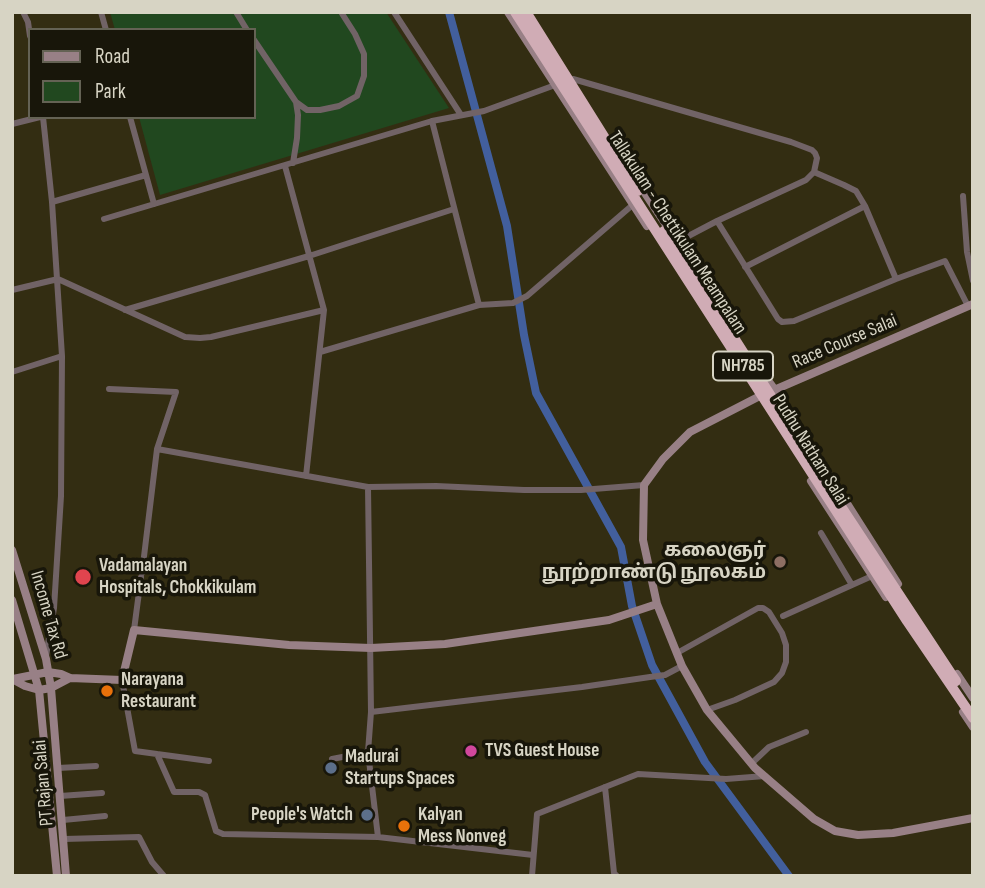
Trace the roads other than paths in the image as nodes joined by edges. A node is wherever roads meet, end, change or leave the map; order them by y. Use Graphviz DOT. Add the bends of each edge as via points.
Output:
graph roads {
  1 [pos="236,12"];
  2 [pos="341,12"];
  3 [pos="394,12"];
  4 [pos="508,12"];
  5 [pos="515,12"];
  6 [pos="529,12"];
  7 [pos="246,28"];
  8 [pos="256,43"];
  9 [pos="573,79"];
  10 [pos="555,85"];
  11 [pos="296,102"];
  12 [pos="461,115"];
  13 [pos="33,119"];
  14 [pos="41,119"];
  15 [pos="131,119"];
  16 [pos="432,121"];
  17 [pos="12,124"];
  18 [pos="293,163"];
  19 [pos="285,166"];
  20 [pos="814,172"];
  21 [pos="146,175"];
  22 [pos="646,195"];
  23 [pos="963,196"];
  24 [pos="52,202"];
  25 [pos="154,204"];
  26 [pos="632,204"];
  27 [pos="865,206"];
  28 [pos="454,209"];
  29 [pos="104,219"];
  30 [pos="716,221"];
  31 [pos="677,242"];
  32 [pos="309,256"];
  33 [pos="746,267"];
  34 [pos="58,279"];
  35 [pos="896,279"];
  36 [pos="973,281"];
  37 [pos="12,290"];
  38 [pos="479,305"];
  39 [pos="971,305"];
  40 [pos="125,310"];
  41 [pos="324,310"];
  42 [pos="320,352"];
  43 [pos="62,356"];
  44 [pos="12,372"];
  45 [pos="109,388"];
  46 [pos="775,390"];
  47 [pos="758,397"];
  48 [pos="158,449"];
  49 [pos="306,476"];
  50 [pos="644,485"];
  51 [pos="368,487"];
  52 [pos="821,533"];
  53 [pos="12,550"];
  54 [pos="872,576"];
  55 [pos="852,585"];
  56 [pos="12,600"];
  57 [pos="657,604"];
  58 [pos="783,616"];
  59 [pos="134,630"];
  60 [pos="371,648"];
  61 [pos="677,653"];
  62 [pos="46,659"];
  63 [pos="682,666"];
  64 [pos="48,672"];
  65 [pos="34,674"];
  66 [pos="70,678"];
  67 [pos="12,679"];
  68 [pos="122,680"];
  69 [pos="51,688"];
  70 [pos="39,690"];
  71 [pos="973,698"];
  72 [pos="973,708"];
  73 [pos="707,710"];
  74 [pos="371,712"];
  75 [pos="973,718"];
  76 [pos="973,727"];
  77 [pos="806,732"];
  78 [pos="368,752"];
  79 [pos="157,754"];
  80 [pos="332,759"];
  81 [pos="209,761"];
  82 [pos="751,764"];
  83 [pos="96,766"];
  84 [pos="58,768"];
  85 [pos="765,776"];
  86 [pos="605,787"];
  87 [pos="102,793"];
  88 [pos="60,796"];
  89 [pos="105,816"];
  90 [pos="973,818"];
  91 [pos="62,820"];
  92 [pos="378,837"];
  93 [pos="64,839"];
  94 [pos="533,855"];
  95 [pos="57,876"];
  96 [pos="66,876"];
  97 [pos="164,876"];
  98 [pos="532,876"];
  99 [pos="617,876"];
  1 -- 7 [label="street"];
  2 -- 11 [label="street" via="364,54 364,76 357,96 320,110 307,110"];
  3 -- 12 [label="street"];
  4 -- 10 [label="main road, Pudhu Natham Salai"];
  5 -- 75 [label="highway, Tallakulam - Chettikulam Meampalam / NH785, bridge"];
  6 -- 9 [label="main road, Pudhu Natham Salai"];
  6 -- 72 [label="highway, Tallakulam - Chettikulam Meampalam / NH785, bridge" via="640,195"];
  8 -- 11 [label="street"];
  9 -- 10 [label="street"];
  9 -- 20 [label="street" via="812,150 817,158"];
  9 -- 22 [label="main road, Pudhu Natham Salai"];
  10 -- 12 [label="street"];
  10 -- 26 [label="main road, Pudhu Natham Salai"];
  11 -- 18 [label="street"];
  12 -- 16 [label="street"];
  13 -- 17 [label="street"];
  14 -- 24 [label="street"];
  15 -- 21 [label="street"];
  16 -- 18 [label="street"];
  16 -- 28 [label="street"];
  18 -- 19 [label="street"];
  19 -- 25 [label="street"];
  19 -- 32 [label="street"];
  20 -- 27 [label="street" via="856,191"];
  20 -- 30 [label="street" via="806,180"];
  21 -- 24 [label="street"];
  21 -- 25 [label="street"];
  22 -- 26 [label="street"];
  22 -- 31 [label="main road, Pudhu Natham Salai"];
  23 -- 36 [label="street"];
  24 -- 34 [label="street"];
  25 -- 29 [label="street"];
  26 -- 38 [label="street" via="527,296 513,303"];
  26 -- 47 [label="main road, Pudhu Natham Salai"];
  27 -- 33 [label="street"];
  27 -- 35 [label="street"];
  28 -- 32 [label="street"];
  28 -- 38 [label="street"];
  30 -- 31 [label="street"];
  30 -- 33 [label="street"];
  31 -- 46 [label="main road, Pudhu Natham Salai"];
  32 -- 40 [label="street"];
  32 -- 41 [label="street"];
  33 -- 35 [label="street" via="778,319 787,323"];
  34 -- 37 [label="street"];
  34 -- 40 [label="street"];
  34 -- 43 [label="street"];
  35 -- 39 [label="street" via="945,261"];
  38 -- 42 [label="street"];
  39 -- 46 [label="main road, Race Course Salai"];
  40 -- 41 [label="street" via="186,337 200,338"];
  41 -- 42 [label="street"];
  42 -- 49 [label="street"];
  43 -- 44 [label="street"];
  43 -- 62 [label="street" via="61,496"];
  45 -- 48 [label="street" via="176,392"];
  46 -- 47 [label="main road, Race Course Salai"];
  46 -- 71 [label="main road, Pudhu Natham Salai"];
  47 -- 50 [label="main road, Race Course Salai" via="690,432"];
  47 -- 54 [label="main road, Pudhu Natham Salai"];
  48 -- 49 [label="street"];
  48 -- 59 [label="street"];
  49 -- 51 [label="street"];
  50 -- 51 [label="street" via="592,490"];
  50 -- 57 [label="main road" via="643,540"];
  51 -- 60 [label="street"];
  52 -- 55 [label="street"];
  53 -- 62 [label="main road, Income Tax Rd"];
  54 -- 55 [label="street"];
  54 -- 76 [label="main road, Pudhu Natham Salai"];
  55 -- 58 [label="street"];
  56 -- 65 [label="main road, Income Tax Rd"];
  57 -- 60 [label="main road" via="609,620 445,644"];
  57 -- 61 [label="main road"];
  59 -- 60 [label="main road"];
  59 -- 68 [label="main road"];
  60 -- 74 [label="street"];
  61 -- 63 [label="main road"];
  61 -- 73 [label="street" via="758,608 769,612 782,633 786,662 782,673 774,681"];
  62 -- 64 [label="main road, Income Tax Rd"];
  63 -- 73 [label="main road"];
  63 -- 74 [label="street" via="665,675"];
  64 -- 65 [label="main road"];
  64 -- 66 [label="main road"];
  64 -- 69 [label="main road, Income Tax Rd"];
  65 -- 67 [label="main road"];
  65 -- 70 [label="main road, Income Tax Rd"];
  66 -- 68 [label="main road"];
  66 -- 69 [label="main road"];
  67 -- 70 [label="main road"];
  68 -- 79 [label="street" via="135,751"];
  69 -- 70 [label="main road"];
  69 -- 84 [label="main road, PT Rajan Salai"];
  70 -- 95 [label="main road, PT Rajan Salai"];
  73 -- 82 [label="main road"];
  74 -- 78 [label="street"];
  77 -- 82 [label="street" via="769,747"];
  78 -- 80 [label="street"];
  78 -- 92 [label="street"];
  79 -- 81 [label="street"];
  79 -- 92 [label="street" via="174,792 205,794 216,831 223,834"];
  82 -- 85 [label="main road"];
  83 -- 84 [label="street"];
  84 -- 88 [label="main road, PT Rajan Salai"];
  85 -- 86 [label="street" via="726,779 638,774"];
  85 -- 90 [label="main road" via="814,820 835,831 893,833"];
  86 -- 94 [label="street" via="537,814"];
  86 -- 99 [label="street"];
  87 -- 88 [label="street"];
  88 -- 91 [label="main road, PT Rajan Salai"];
  89 -- 91 [label="street"];
  91 -- 93 [label="main road, PT Rajan Salai"];
  92 -- 94 [label="street"];
  93 -- 96 [label="main road, PT Rajan Salai"];
  93 -- 97 [label="street" via="139,837"];
  94 -- 98 [label="street"];
}
